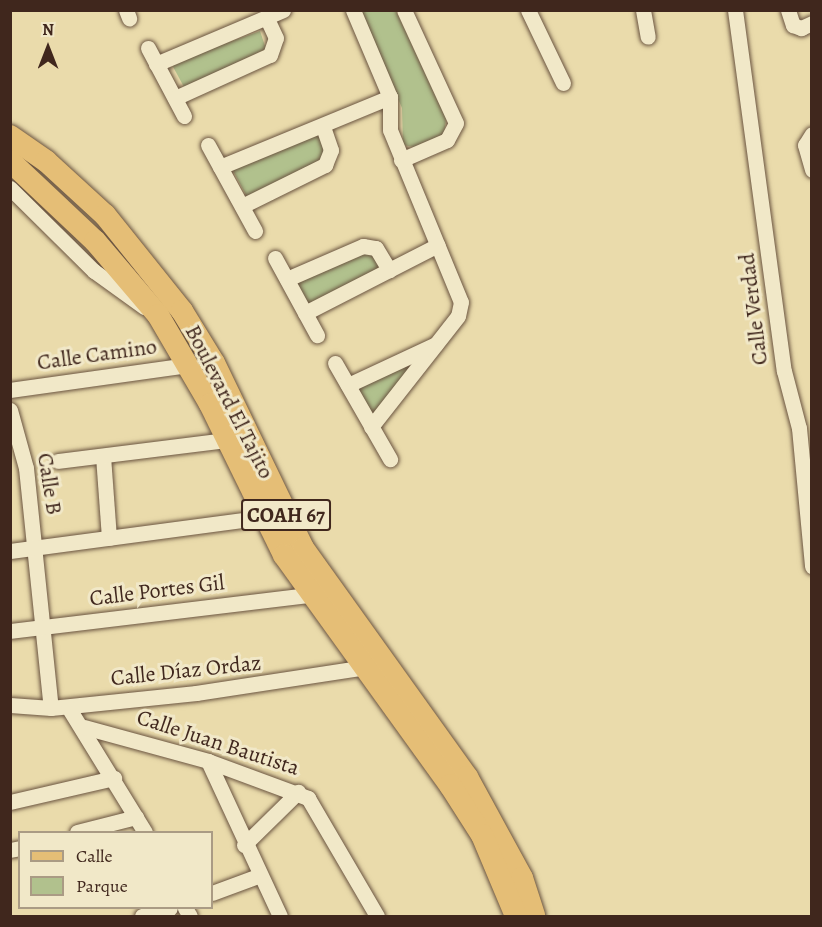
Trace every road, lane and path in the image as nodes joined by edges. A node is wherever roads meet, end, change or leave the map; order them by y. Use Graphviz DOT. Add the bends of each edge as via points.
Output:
graph roads {
  1 [pos="283,10"];
  2 [pos="353,10"];
  3 [pos="404,10"];
  4 [pos="528,10"];
  5 [pos="643,10"];
  6 [pos="735,10"];
  7 [pos="788,10"];
  8 [pos="266,17"];
  9 [pos="812,23"];
  10 [pos="648,37"];
  11 [pos="148,48"];
  12 [pos="156,64"];
  13 [pos="562,83"];
  14 [pos="390,97"];
  15 [pos="175,98"];
  16 [pos="184,116"];
  17 [pos="323,127"];
  18 [pos="812,134"];
  19 [pos="10,136"];
  20 [pos="208,145"];
  21 [pos="401,160"];
  22 [pos="10,161"];
  23 [pos="220,167"];
  24 [pos="812,170"];
  25 [pos="10,188"];
  26 [pos="242,206"];
  27 [pos="255,231"];
  28 [pos="438,245"];
  29 [pos="275,258"];
  30 [pos="389,270"];
  31 [pos="287,279"];
  32 [pos="305,313"];
  33 [pos="158,315"];
  34 [pos="317,335"];
  35 [pos="438,342"];
  36 [pos="335,363"];
  37 [pos="189,365"];
  38 [pos="348,385"];
  39 [pos="10,390"];
  40 [pos="10,410"];
  41 [pos="371,427"];
  42 [pos="227,440"];
  43 [pos="103,456"];
  44 [pos="390,459"];
  45 [pos="58,461"];
  46 [pos="18,469"];
  47 [pos="285,514"];
  48 [pos="262,517"];
  49 [pos="109,538"];
  50 [pos="35,548"];
  51 [pos="10,551"];
  52 [pos="812,566"];
  53 [pos="309,595"];
  54 [pos="43,628"];
  55 [pos="10,631"];
  56 [pos="366,667"];
  57 [pos="10,705"];
  58 [pos="68,707"];
  59 [pos="51,708"];
  60 [pos="84,727"];
  61 [pos="208,760"];
  62 [pos="114,778"];
  63 [pos="298,792"];
  64 [pos="10,802"];
  65 [pos="136,817"];
  66 [pos="81,831"];
  67 [pos="144,831"];
  68 [pos="244,845"];
  69 [pos="258,876"];
  70 [pos="213,893"];
  71 [pos="166,909"];
  72 [pos="142,916"];
  73 [pos="280,916"];
  74 [pos="377,916"];
  75 [pos="516,916"];
  76 [pos="534,916"];
  1 -- 8 [label="street"];
  2 -- 14 [label="street"];
  3 -- 21 [label="street" via="456,123 447,140"];
  4 -- 13 [label="street"];
  5 -- 10 [label="street"];
  6 -- 52 [label="street, Calle Verdad" via="784,371 799,428 799,466"];
  7 -- 9 [label="street" via="793,25 801,28"];
  8 -- 12 [label="street"];
  8 -- 15 [label="street" via="276,38 270,56"];
  11 -- 12 [label="street"];
  12 -- 15 [label="street"];
  14 -- 17 [label="street"];
  14 -- 21 [label="street" via="390,130"];
  15 -- 16 [label="street"];
  17 -- 23 [label="street"];
  17 -- 26 [label="street" via="331,145 325,165"];
  18 -- 24 [label="street" via="805,145"];
  19 -- 47 [label="main road, Boulevard El Tajito / COAH 67" via="46,161 105,216 182,312 214,363"];
  20 -- 23 [label="street"];
  21 -- 28 [label="street"];
  22 -- 33 [label="main road, Boulevard El Tajito / COAH 67" via="96,241"];
  23 -- 26 [label="street"];
  25 -- 33 [label="street" via="94,271"];
  26 -- 27 [label="street"];
  28 -- 30 [label="street"];
  28 -- 35 [label="street" via="460,295 460,309"];
  29 -- 31 [label="street"];
  30 -- 31 [label="street" via="376,248 363,246"];
  30 -- 32 [label="street"];
  31 -- 32 [label="street"];
  32 -- 34 [label="street"];
  33 -- 37 [label="main road, Boulevard El Tajito / COAH 67"];
  35 -- 38 [label="street"];
  35 -- 41 [label="street"];
  36 -- 38 [label="street"];
  37 -- 39 [label="street, Calle Camino"];
  37 -- 42 [label="main road, Boulevard El Tajito / COAH 67"];
  38 -- 41 [label="street"];
  40 -- 46 [label="street, Calle B"];
  41 -- 44 [label="street"];
  42 -- 43 [label="street"];
  42 -- 48 [label="main road, Boulevard El Tajito / COAH 67"];
  43 -- 45 [label="street"];
  43 -- 49 [label="street"];
  46 -- 50 [label="street, Calle B"];
  47 -- 48 [label="street"];
  47 -- 76 [label="main road, Boulevard El Tajito / COAH 67" via="324,582 467,777 522,878"];
  48 -- 49 [label="street"];
  48 -- 53 [label="main road, Boulevard El Tajito / COAH 67"];
  49 -- 50 [label="street"];
  50 -- 51 [label="street"];
  50 -- 54 [label="street, Calle B"];
  53 -- 54 [label="street, Calle Portes Gil"];
  53 -- 56 [label="main road, Boulevard El Tajito / COAH 67"];
  54 -- 55 [label="street, Calle Portes Gil"];
  54 -- 59 [label="street, Calle B"];
  56 -- 58 [label="street, Calle Díaz Ordaz" via="259,686"];
  56 -- 75 [label="main road, Boulevard El Tajito / COAH 67" via="416,733 482,835"];
  57 -- 59 [label="street, Calle Díaz Ordaz"];
  58 -- 59 [label="street, Calle Díaz Ordaz"];
  58 -- 60 [label="street"];
  60 -- 61 [label="street, Calle Juan Bautista"];
  60 -- 62 [label="street"];
  61 -- 63 [label="street, Calle Juan Bautista"];
  61 -- 68 [label="street"];
  62 -- 64 [label="street"];
  62 -- 65 [label="street"];
  63 -- 68 [label="street"];
  63 -- 74 [label="street, Calle Juan Bautista" via="315,807"];
  65 -- 66 [label="street"];
  65 -- 67 [label="street"];
  68 -- 69 [label="street"];
  69 -- 70 [label="street"];
  69 -- 73 [label="street"];
  71 -- 72 [label="street"];
}
